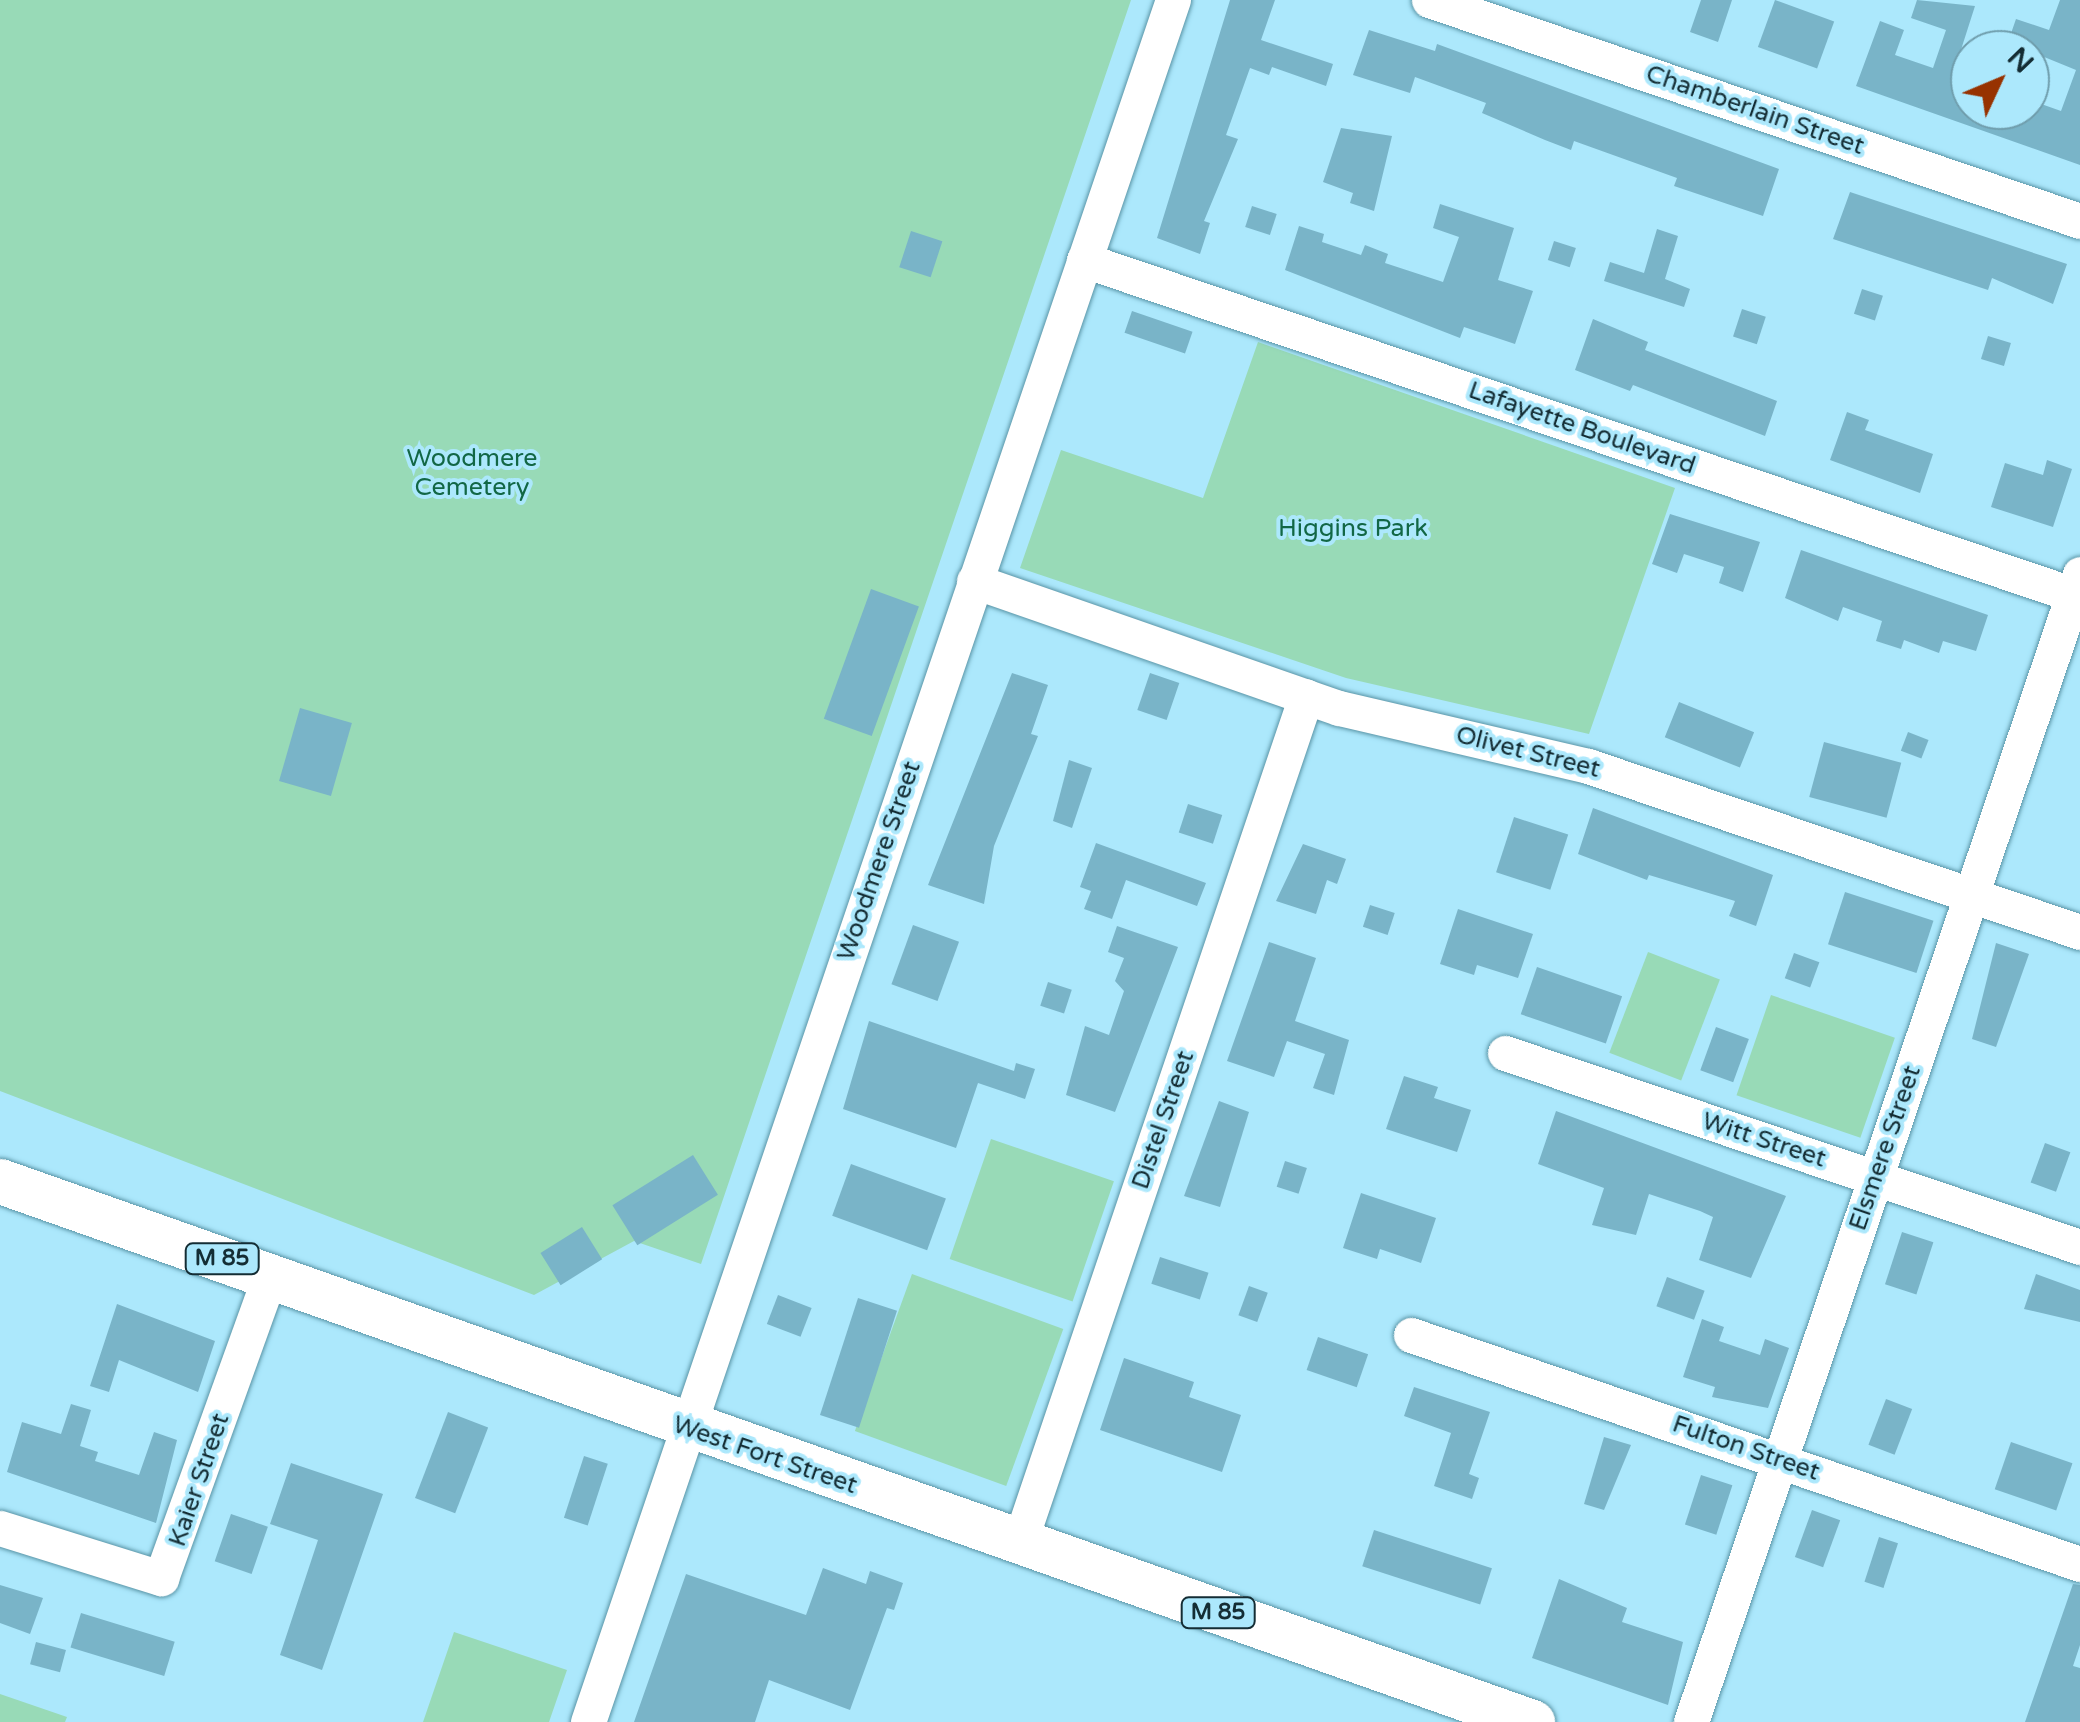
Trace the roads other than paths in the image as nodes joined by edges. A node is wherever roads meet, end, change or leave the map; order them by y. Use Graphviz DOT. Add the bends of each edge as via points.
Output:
graph roads {
  1 [pos="1173,0"];
  2 [pos="1429,0"];
  3 [pos="2080,221"];
  4 [pos="1084,260"];
  5 [pos="974,582"];
  6 [pos="2078,589"];
  7 [pos="1306,696"];
  8 [pos="1971,894"];
  9 [pos="2080,932"];
  10 [pos="1505,1053"];
  11 [pos="1875,1177"];
  12 [pos="0,1181"];
  13 [pos="2080,1247"];
  14 [pos="270,1276"];
  15 [pos="1411,1334"];
  16 [pos="687,1428"];
  17 [pos="1779,1459"];
  18 [pos="0,1528"];
  19 [pos="1018,1544"];
  20 [pos="2080,1564"];
  21 [pos="588,1722"];
  22 [pos="1532,1722"];
  23 [pos="1691,1722"];
  1 -- 4 [label="street, Woodmere Street"];
  2 -- 3 [label="street, Chamberlain Street"];
  4 -- 5 [label="street, Woodmere Street"];
  4 -- 6 [label="street, Lafayette Boulevard"];
  5 -- 7 [label="street, Olivet Street"];
  5 -- 16 [label="street, Woodmere Street"];
  6 -- 8 [label="street, Elsmere Street"];
  7 -- 8 [label="street, Olivet Street" via="1588,766"];
  7 -- 19 [label="street, Distel Street"];
  8 -- 9 [label="street, Olivet Street"];
  8 -- 11 [label="street, Elsmere Street"];
  10 -- 11 [label="street, Witt Street"];
  11 -- 13 [label="street, Witt Street"];
  11 -- 17 [label="street, Elsmere Street"];
  12 -- 14 [label="main road, West Fort Street / M 85"];
  14 -- 16 [label="main road, West Fort Street / M 85"];
  14 -- 18 [label="street, Kaier Street" via="161,1578"];
  15 -- 17 [label="street, Fulton Street"];
  16 -- 19 [label="main road, West Fort Street / M 85"];
  16 -- 21 [label="street, Woodmere Street"];
  17 -- 20 [label="street, Fulton Street"];
  17 -- 23 [label="street, Elsmere Street"];
  19 -- 22 [label="main road, West Fort Street / M 85"];
}
